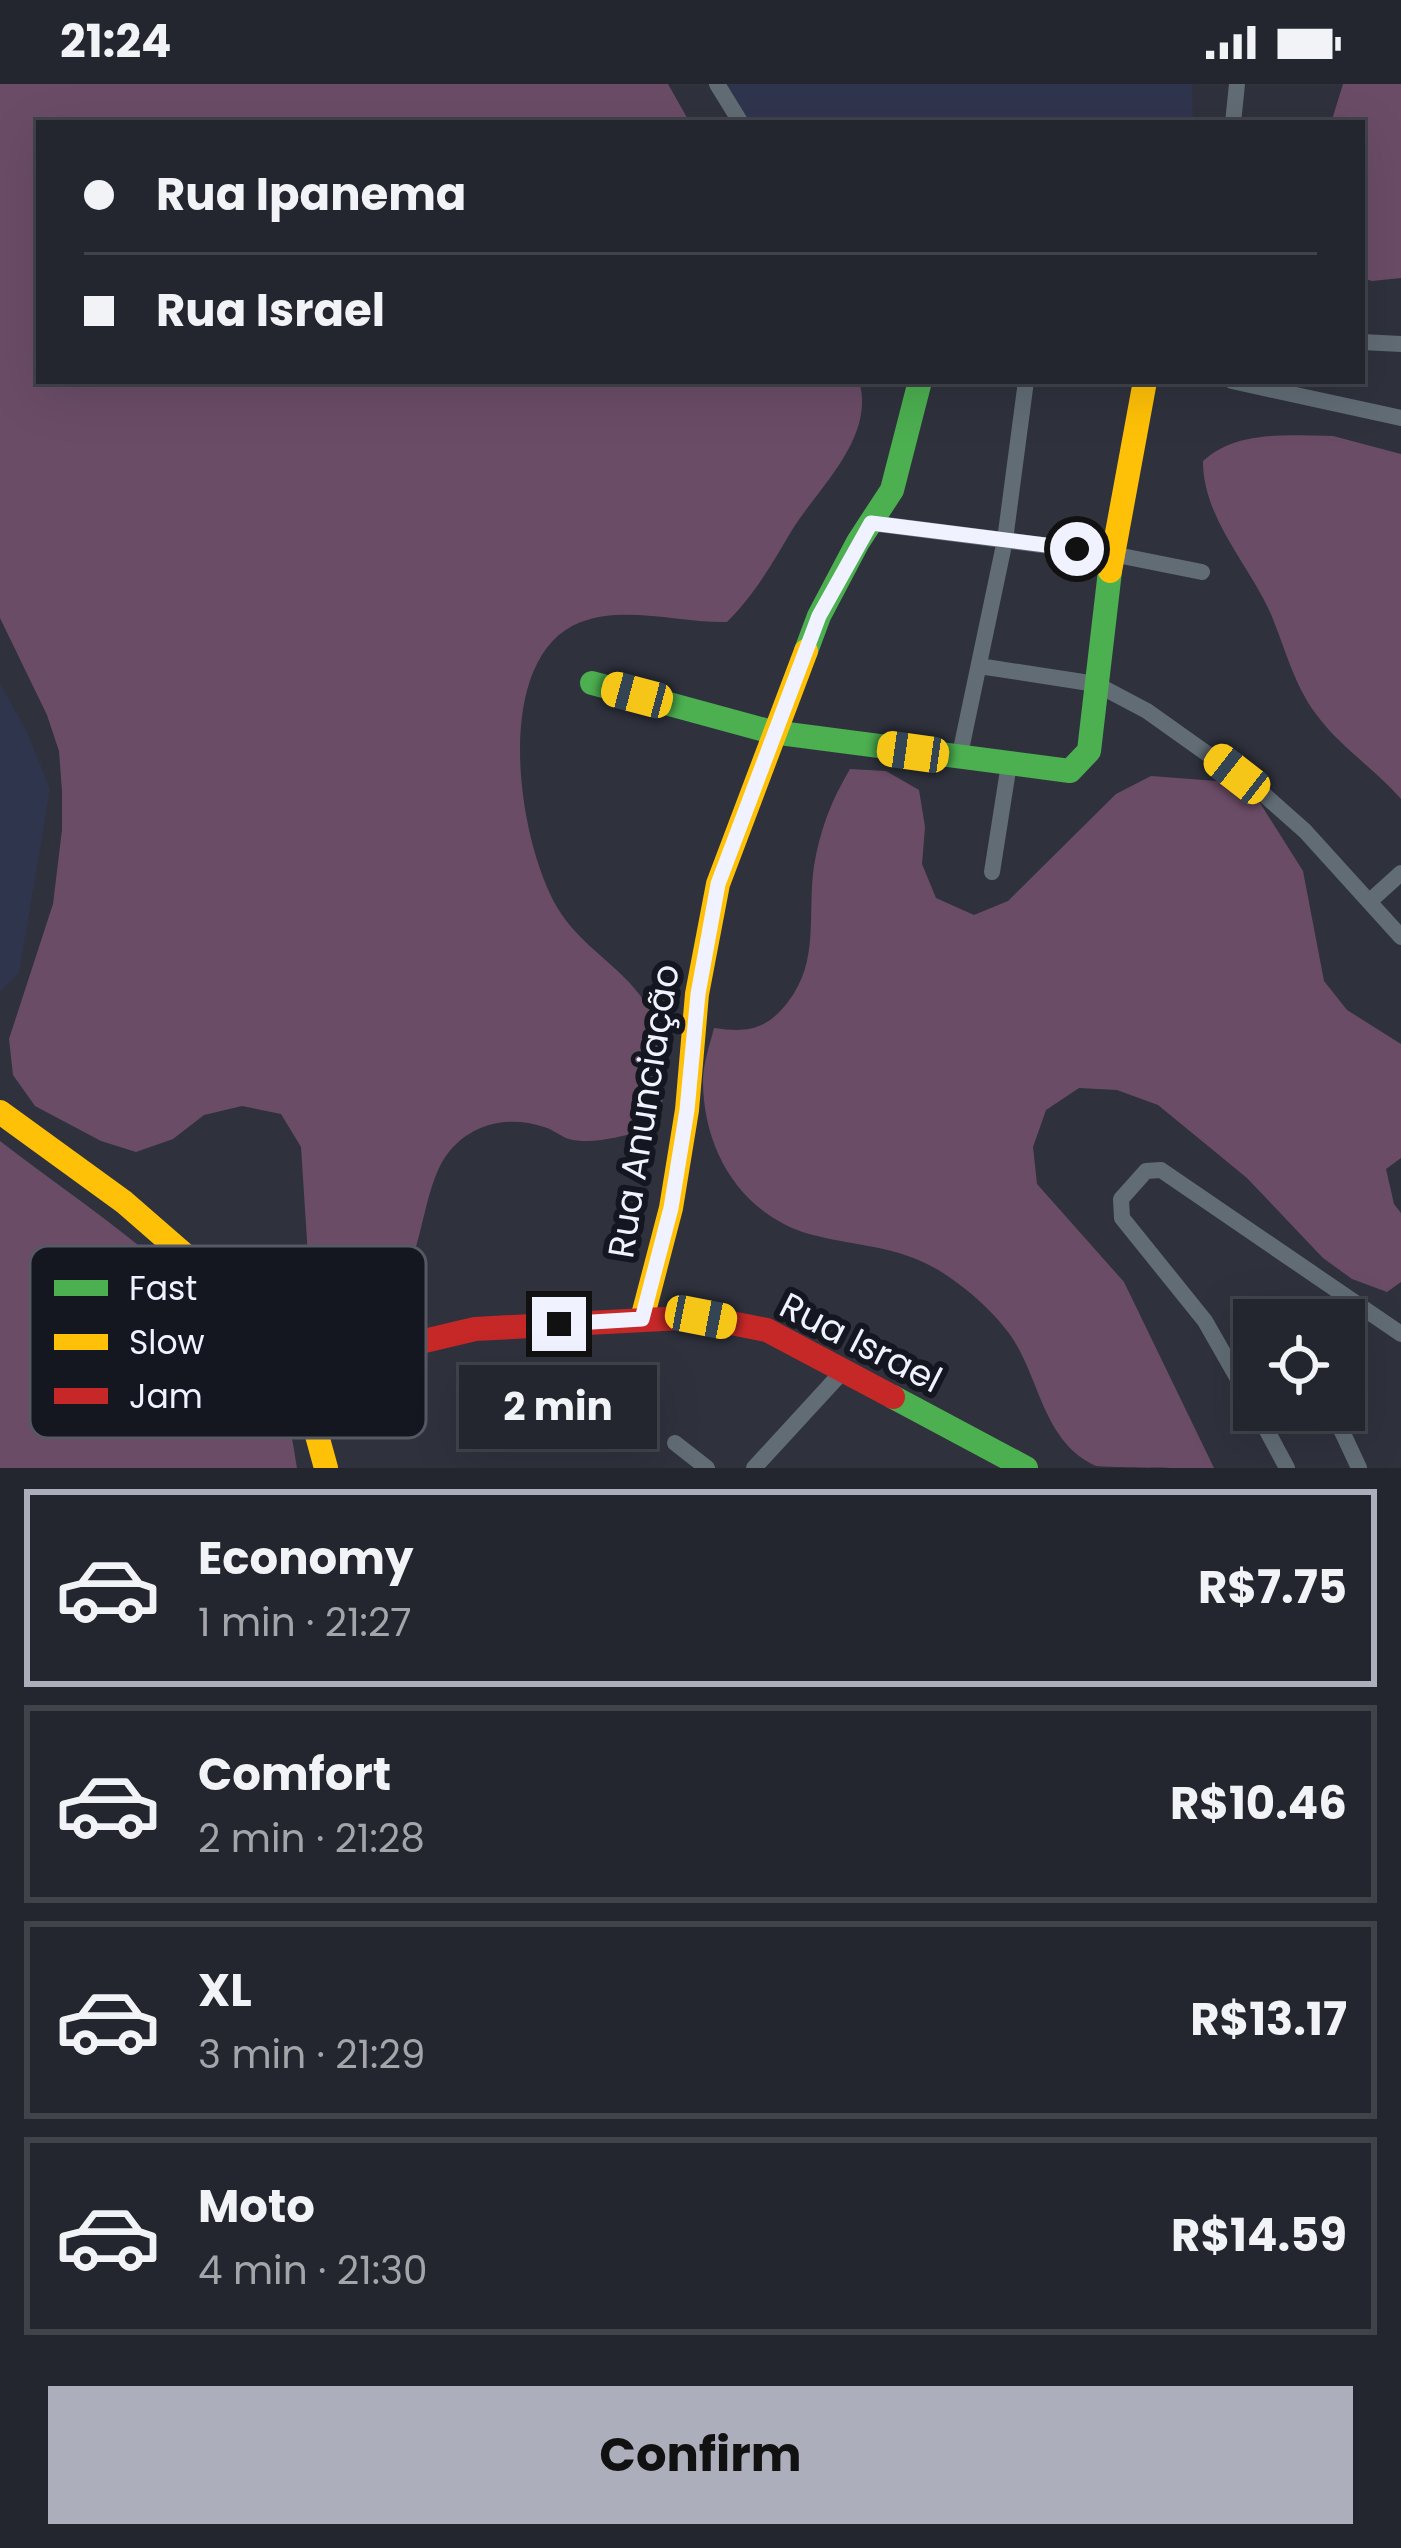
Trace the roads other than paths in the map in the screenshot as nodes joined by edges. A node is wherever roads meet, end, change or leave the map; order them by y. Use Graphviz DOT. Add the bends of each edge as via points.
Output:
graph roads {
  1 [pos="717,84"];
  2 [pos="1237,84"];
  3 [pos="739,120"];
  4 [pos="1233,120"];
  5 [pos="1365,342"];
  6 [pos="1401,344"];
  7 [pos="919,384"];
  8 [pos="1026,384"];
  9 [pos="1144,384"];
  10 [pos="1246,384"];
  11 [pos="1401,418"];
  12 [pos="871,523"];
  13 [pos="1005,540"];
  14 [pos="1112,554"];
  15 [pos="1202,572"];
  16 [pos="979,666"];
  17 [pos="592,682"];
  18 [pos="1096,684"];
  19 [pos="772,732"];
  20 [pos="959,759"];
  21 [pos="1009,764"];
  22 [pos="992,872"];
  23 [pos="1401,873"];
  24 [pos="1370,901"];
  25 [pos="1401,937"];
  26 [pos="0,1112"];
  27 [pos="177,1246"];
  28 [pos="1362,1299"];
  29 [pos="1365,1301"];
  30 [pos="642,1319"];
  31 [pos="1397,1322"];
  32 [pos="426,1341"];
  33 [pos="844,1370"];
  34 [pos="1233,1370"];
  35 [pos="1267,1431"];
  36 [pos="1342,1431"];
  37 [pos="318,1438"];
  38 [pos="675,1443"];
  39 [pos="326,1468"];
  40 [pos="707,1468"];
  41 [pos="754,1468"];
  42 [pos="1026,1468"];
  43 [pos="1287,1468"];
  44 [pos="1359,1468"];
  1 -- 3 [label="street"];
  2 -- 4 [label="street"];
  5 -- 6 [label="street"];
  7 -- 12 [label="street, Rua Anunciação" via="892,490"];
  8 -- 13 [label="street"];
  9 -- 14 [label="street"];
  10 -- 11 [label="street"];
  12 -- 13 [label="street"];
  12 -- 19 [label="street, Rua Anunciação" via="819,616"];
  13 -- 14 [label="street"];
  13 -- 16 [label="street"];
  14 -- 15 [label="street"];
  14 -- 18 [label="street"];
  16 -- 18 [label="street"];
  16 -- 20 [label="street"];
  17 -- 19 [label="street"];
  18 -- 21 [label="street" via="1089,751 1070,771"];
  18 -- 24 [label="street" via="1213,755 1305,832"];
  19 -- 20 [label="street"];
  19 -- 30 [label="street, Rua Anunciação" via="718,884 671,1208"];
  20 -- 21 [label="street"];
  21 -- 22 [label="street"];
  23 -- 24 [label="street"];
  24 -- 25 [label="street"];
  26 -- 27 [label="street"];
  28 -- 34 [label="street" via="1161,1169 1146,1171 1121,1199 1122,1218 1205,1321"];
  29 -- 31 [label="street"];
  30 -- 32 [label="street, Rua Israel" via="475,1329"];
  30 -- 33 [label="street, Rua Israel" via="701,1317 767,1330"];
  33 -- 41 [label="street"];
  33 -- 42 [label="street, Rua Israel"];
  35 -- 43 [label="street"];
  36 -- 44 [label="street"];
  37 -- 39 [label="street"];
  38 -- 40 [label="street"];
}
